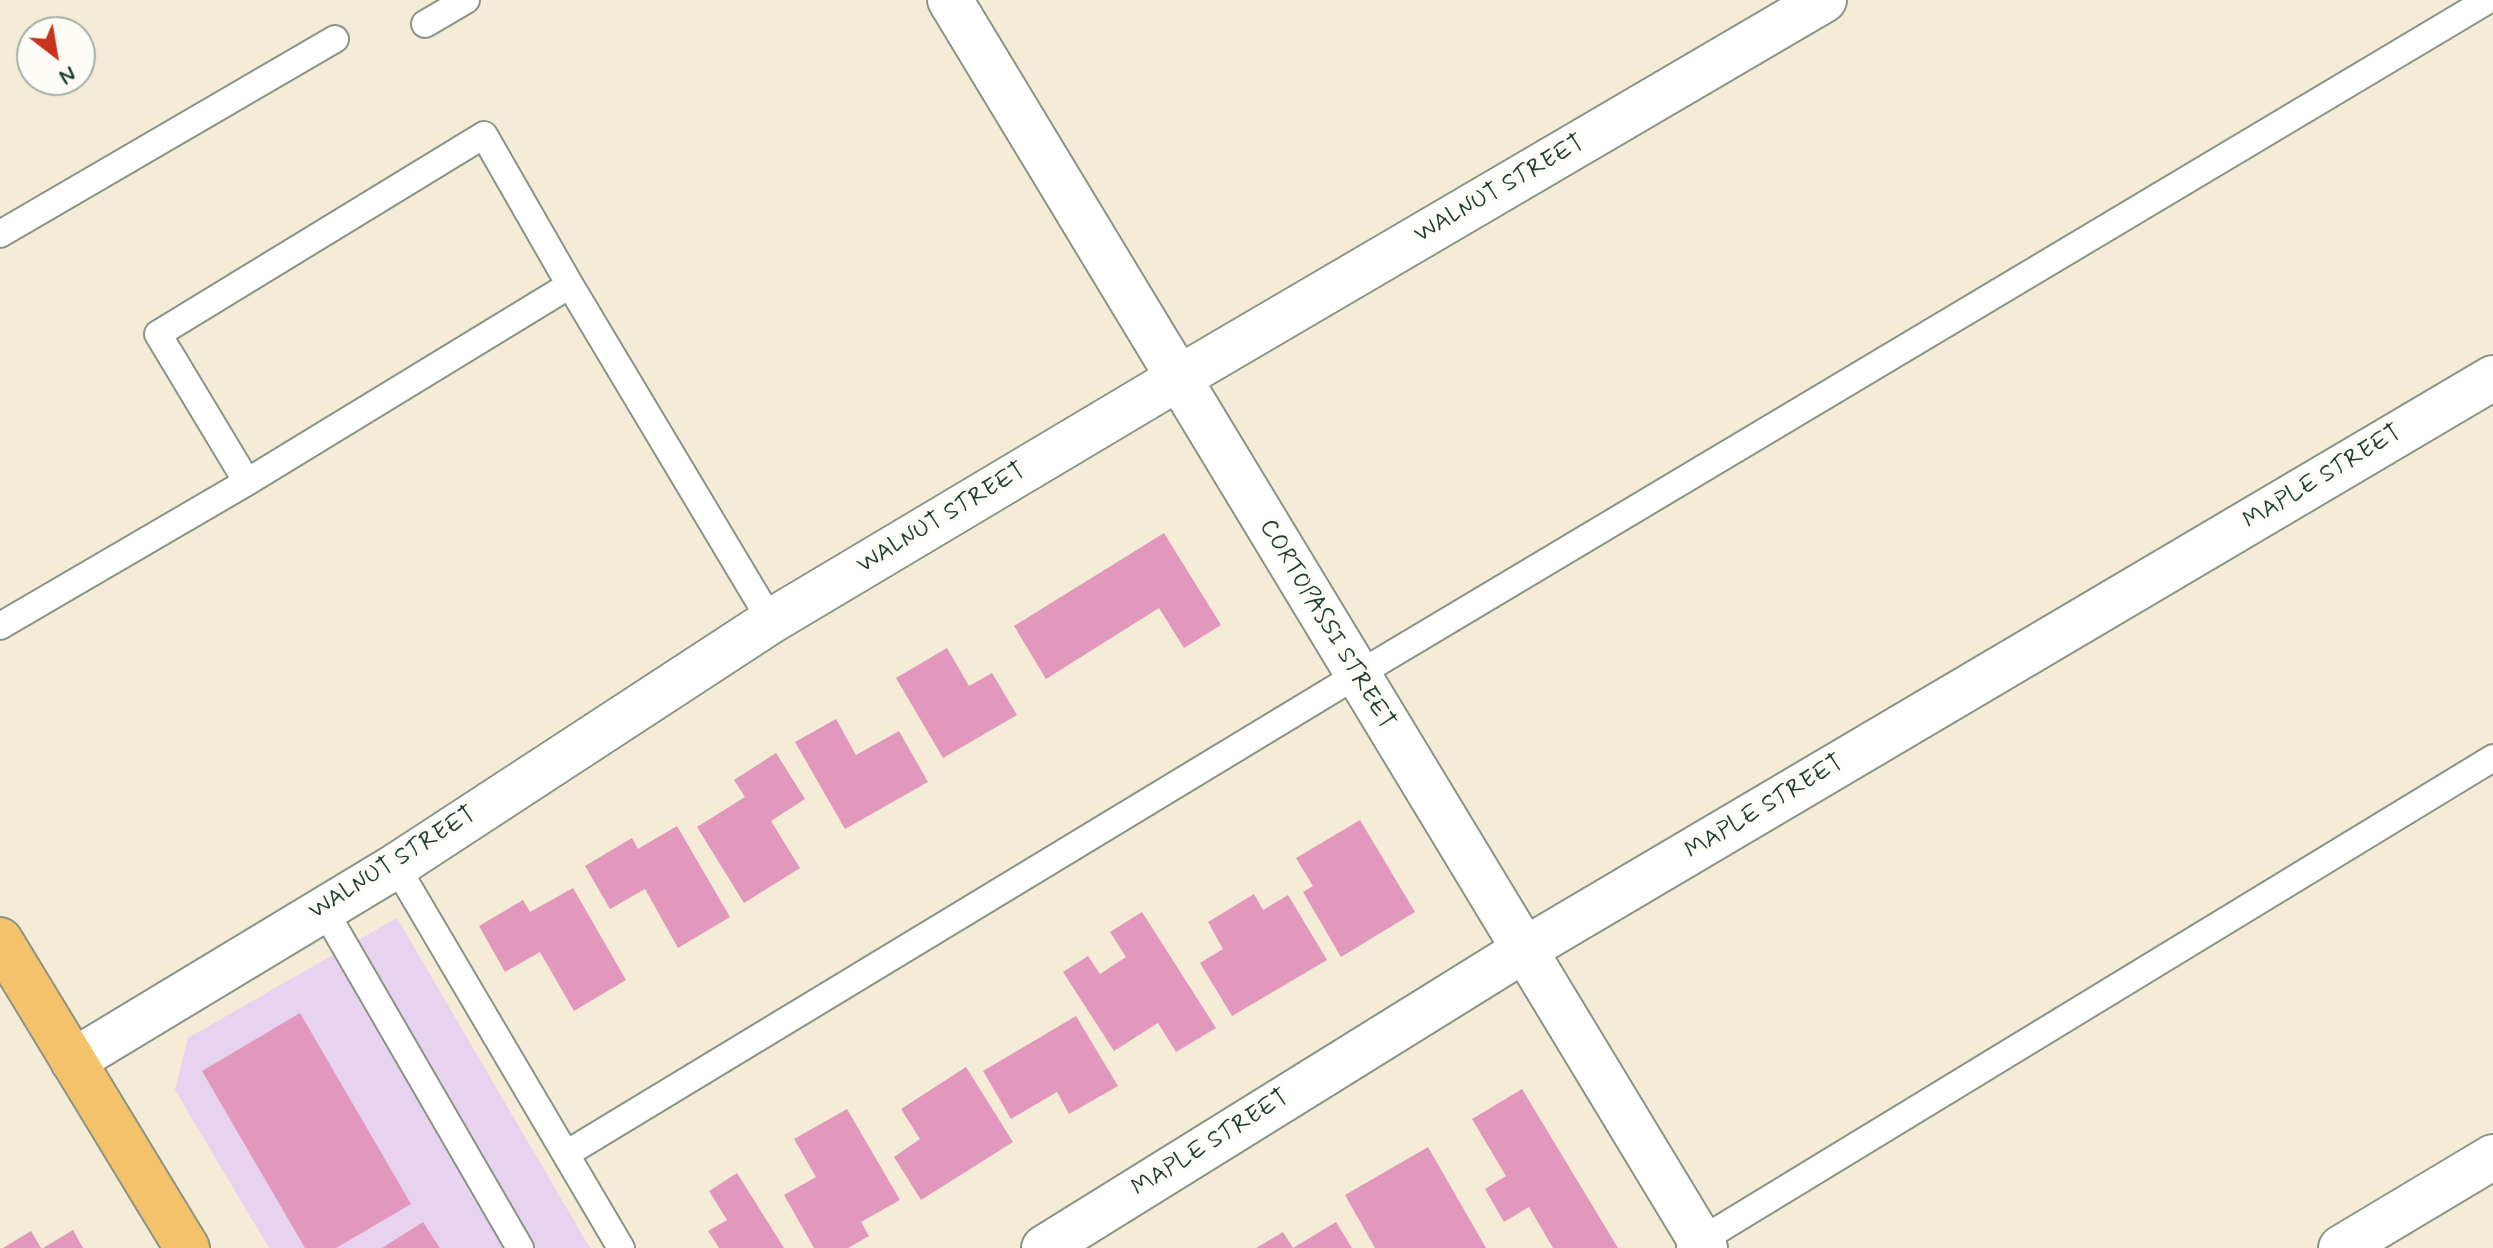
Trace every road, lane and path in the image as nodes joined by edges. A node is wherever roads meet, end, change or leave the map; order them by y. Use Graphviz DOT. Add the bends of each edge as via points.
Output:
graph roads {
  1 [pos="466,0"];
  2 [pos="950,0"];
  3 [pos="1824,0"];
  4 [pos="2488,0"];
  5 [pos="425,24"];
  6 [pos="335,39"];
  7 [pos="0,234"];
  8 [pos="570,285"];
  9 [pos="2493,378"];
  10 [pos="1177,379"];
  11 [pos="247,482"];
  12 [pos="771,621"];
  13 [pos="0,626"];
  14 [pos="1357,675"];
  15 [pos="2493,758"];
  16 [pos="396,866"];
  17 [pos="323,908"];
  18 [pos="0,940"];
  19 [pos="1524,950"];
  20 [pos="73,1061"];
  21 [pos="566,1154"];
  22 [pos="2493,1157"];
  23 [pos="2359,1243"];
  24 [pos="1698,1246"];
  25 [pos="187,1248"];
  26 [pos="520,1248"];
  27 [pos="621,1248"];
  28 [pos="1044,1248"];
  1 -- 5 [label="lane"];
  2 -- 10 [label="street, CORTOPASSI STREET"];
  3 -- 10 [label="street, WALNUT STREET"];
  4 -- 14 [label="lane"];
  6 -- 7 [label="lane"];
  8 -- 11 [label="lane"];
  8 -- 11 [label="lane" via="484,135 158,334"];
  8 -- 12 [label="lane"];
  9 -- 19 [label="street, MAPLE STREET"];
  10 -- 12 [label="street, WALNUT STREET"];
  10 -- 14 [label="street, CORTOPASSI STREET"];
  11 -- 13 [label="lane"];
  12 -- 16 [label="street, WALNUT STREET"];
  14 -- 19 [label="street, CORTOPASSI STREET"];
  14 -- 21 [label="lane"];
  15 -- 24 [label="lane"];
  16 -- 17 [label="street, WALNUT STREET"];
  16 -- 21 [label="lane"];
  17 -- 20 [label="street, WALNUT STREET"];
  17 -- 26 [label="lane"];
  18 -- 20 [label="main road"];
  19 -- 24 [label="street, CORTOPASSI STREET"];
  19 -- 28 [label="street, MAPLE STREET"];
  20 -- 25 [label="main road"];
  21 -- 27 [label="lane"];
  22 -- 23 [label="street"];
}
